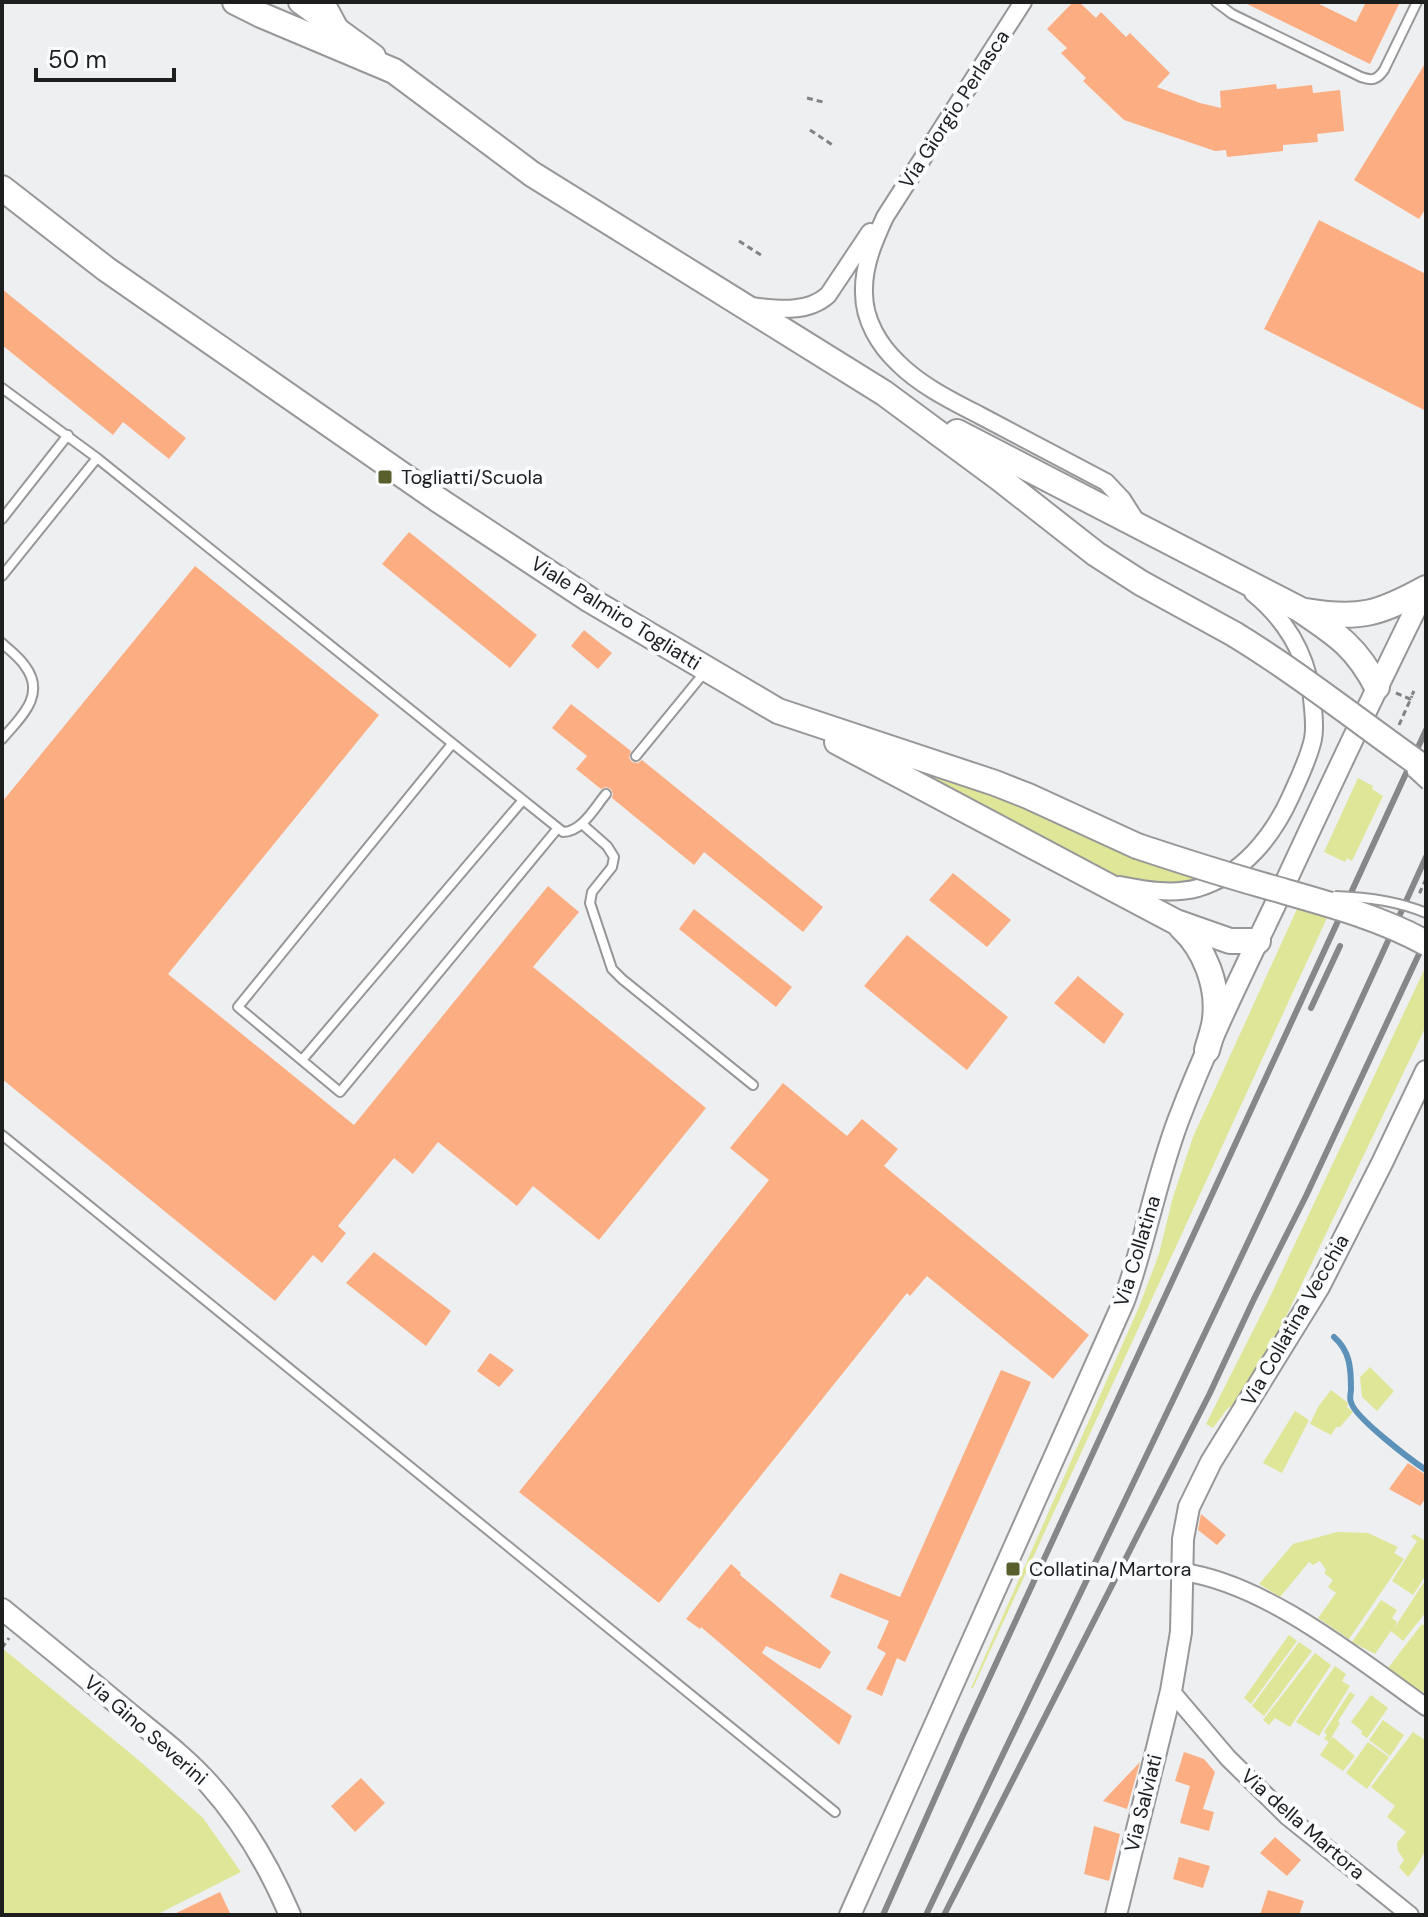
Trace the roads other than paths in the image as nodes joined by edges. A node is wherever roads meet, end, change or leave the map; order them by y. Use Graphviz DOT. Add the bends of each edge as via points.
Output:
graph roads {
  1 [pos="235,2"];
  2 [pos="300,2"];
  3 [pos="326,2"];
  4 [pos="1023,2"];
  5 [pos="1216,2"];
  6 [pos="1417,2"];
  7 [pos="342,33"];
  8 [pos="394,71"];
  9 [pos="2,188"];
  10 [pos="885,217"];
  11 [pos="743,305"];
  12 [pos="2,388"];
  13 [pos="884,393"];
  14 [pos="68,435"];
  15 [pos="97,458"];
  16 [pos="2,519"];
  17 [pos="1141,529"];
  18 [pos="1228,573"];
  19 [pos="2,576"];
  20 [pos="1426,588"];
  21 [pos="1299,609"];
  22 [pos="2,643"];
  23 [pos="707,669"];
  24 [pos="1385,690"];
  25 [pos="778,711"];
  26 [pos="1367,727"];
  27 [pos="2,739"];
  28 [pos="452,744"];
  29 [pos="636,756"];
  30 [pos="1426,769"];
  31 [pos="1426,785"];
  32 [pos="606,794"];
  33 [pos="523,800"];
  34 [pos="582,824"];
  35 [pos="558,828"];
  36 [pos="1098,882"];
  37 [pos="1302,896"];
  38 [pos="1426,913"];
  39 [pos="1176,922"];
  40 [pos="1258,941"];
  41 [pos="1426,943"];
  42 [pos="1207,1050"];
  43 [pos="302,1060"];
  44 [pos="1426,1071"];
  45 [pos="753,1085"];
  46 [pos="2,1135"];
  47 [pos="1183,1572"];
  48 [pos="2,1609"];
  49 [pos="1171,1691"];
  50 [pos="1426,1707"];
  51 [pos="835,1812"];
  52 [pos="290,1915"];
  53 [pos="850,1915"];
  54 [pos="1116,1915"];
  55 [pos="1410,1915"];
  1 -- 8 [label="main road"];
  2 -- 7 [label="main road"];
  3 -- 7 [label="street"];
  4 -- 10 [label="street, Via Giorgio Perlasca"];
  5 -- 6 [label="lane" via="1294,46 1372,80 1384,70"];
  7 -- 8 [label="main road"];
  8 -- 11 [label="main road" via="532,174"];
  9 -- 23 [label="main road, Viale Palmiro Togliatti" via="106,269 437,499"];
  10 -- 11 [label="street" via="828,295 814,305"];
  10 -- 17 [label="street" via="869,253 864,294 870,324 891,356 947,398 1106,482"];
  11 -- 13 [label="main road"];
  12 -- 14 [label="lane"];
  13 -- 17 [label="main road"];
  13 -- 26 [label="main road, bridge" via="1096,554 1234,634"];
  14 -- 15 [label="lane"];
  14 -- 16 [label="lane"];
  15 -- 19 [label="lane"];
  15 -- 28 [label="lane"];
  17 -- 18 [label="main road"];
  18 -- 21 [label="main road"];
  18 -- 36 [label="street" via="1278,616 1306,664 1314,732 1296,783 1271,833 1221,879 1165,892"];
  20 -- 21 [label="main road" via="1370,613"];
  20 -- 24 [label="street, Via Collatina"];
  21 -- 24 [label="main road" via="1353,649"];
  22 -- 27 [label="lane" via="26,666 33,690 28,709"];
  23 -- 25 [label="main road, Viale Palmiro Togliatti"];
  23 -- 29 [label="lane"];
  24 -- 40 [label="street, Via Collatina"];
  25 -- 36 [label="main road"];
  25 -- 37 [label="main road, Viale Palmiro Togliatti, bridge" via="995,783 1137,846"];
  26 -- 30 [label="main road, bridge"];
  26 -- 31 [label="lane, bridge"];
  28 -- 33 [label="lane"];
  28 -- 43 [label="lane" via="238,1007"];
  32 -- 34 [label="lane"];
  33 -- 35 [label="lane"];
  33 -- 43 [label="lane"];
  34 -- 35 [label="lane" via="568,832"];
  34 -- 45 [label="lane" via="614,857 590,903 612,969"];
  35 -- 43 [label="lane" via="340,1092"];
  36 -- 39 [label="main road"];
  37 -- 38 [label="lane, Viale Palmiro Togliatti, bridge" via="1374,900"];
  37 -- 41 [label="main road, Viale Palmiro Togliatti, bridge"];
  39 -- 40 [label="main road" via="1230,941"];
  39 -- 42 [label="main road" via="1195,942 1210,973 1216,1011"];
  40 -- 42 [label="street, Via Collatina"];
  42 -- 53 [label="street, Via Collatina" via="1164,1163 1124,1301"];
  44 -- 47 [label="street, Via Collatina Vecchia" via="1319,1287 1200,1481 1185,1523"];
  46 -- 51 [label="lane"];
  47 -- 49 [label="street, Via Collatina Vecchia" via="1181,1632"];
  47 -- 50 [label="street" via="1248,1591"];
  48 -- 52 [label="street, Via Gino Severini" via="208,1783 244,1829"];
  49 -- 54 [label="street, Via Salviati"];
  49 -- 55 [label="street, Via della Martora" via="1288,1817"];
}
